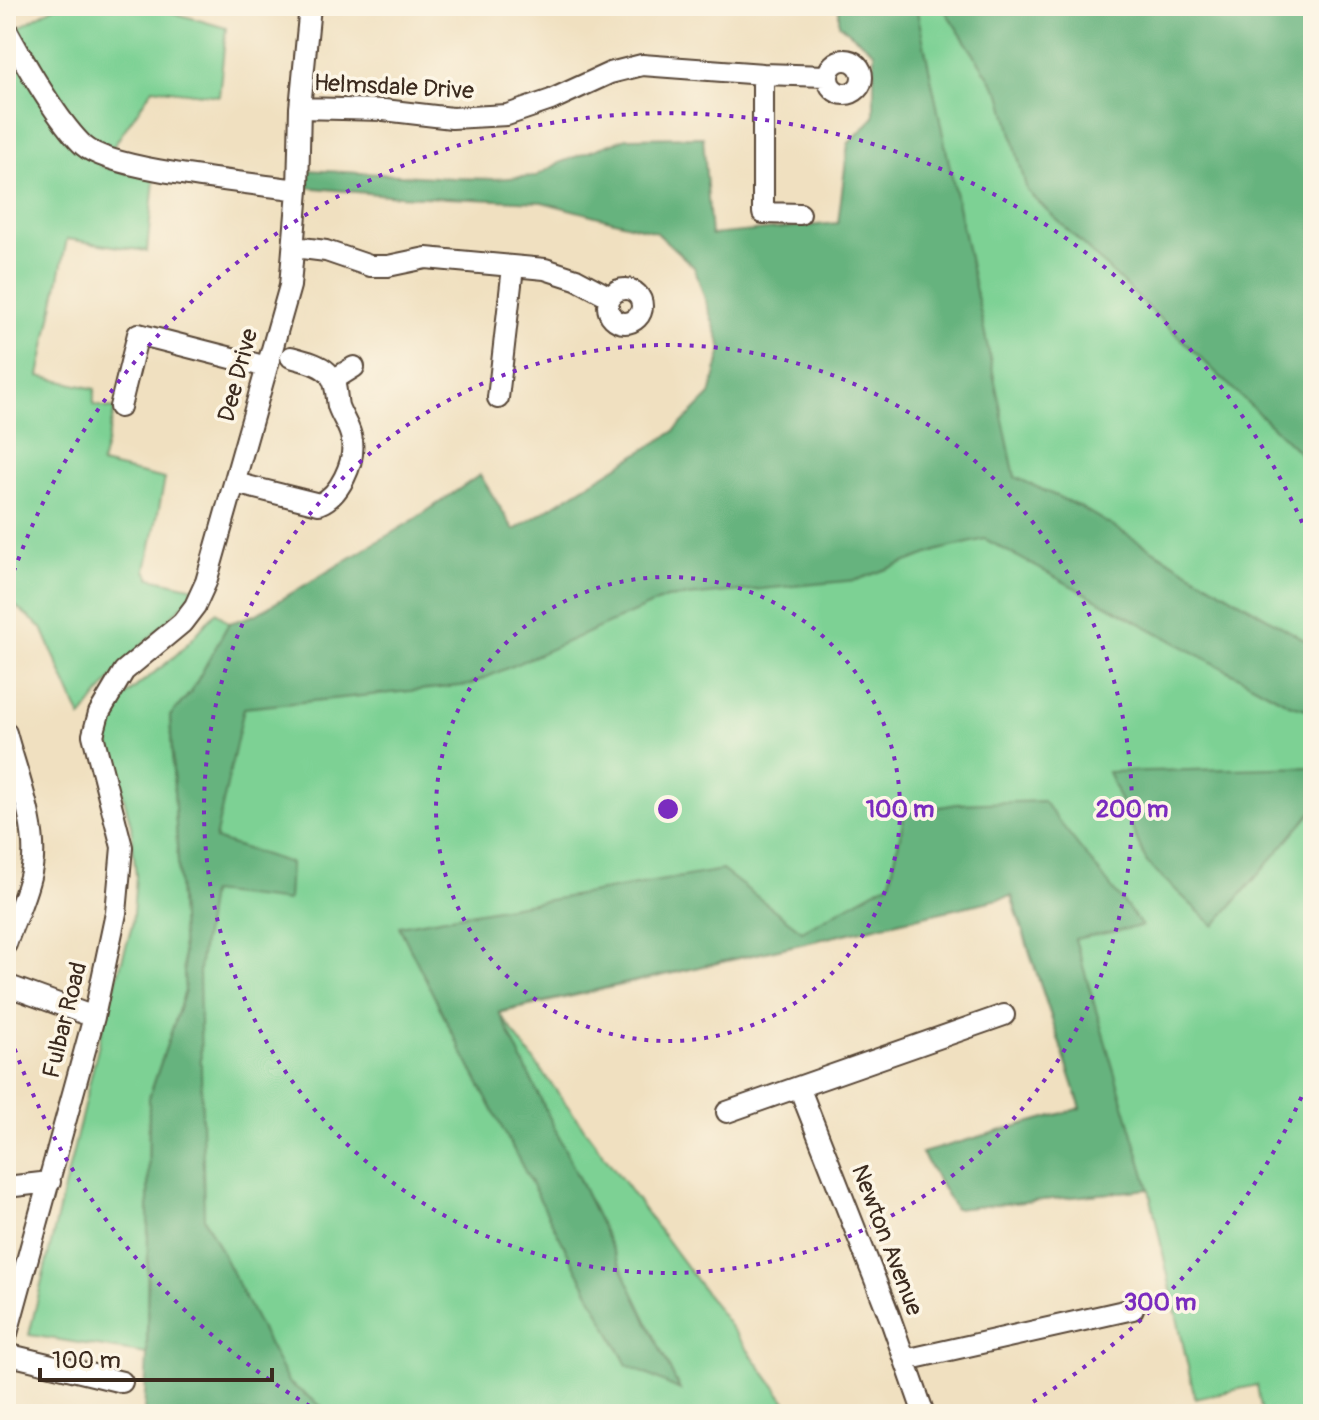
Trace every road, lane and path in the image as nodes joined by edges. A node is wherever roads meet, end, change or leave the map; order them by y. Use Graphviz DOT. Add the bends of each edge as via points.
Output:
graph roads {
  1 [pos="310,6"];
  2 [pos="6,29"];
  3 [pos="763,74"];
  4 [pos="826,76"];
  5 [pos="300,108"];
  6 [pos="298,190"];
  7 [pos="800,214"];
  8 [pos="294,247"];
  9 [pos="513,267"];
  10 [pos="610,297"];
  11 [pos="291,357"];
  12 [pos="267,367"];
  13 [pos="354,367"];
  14 [pos="333,380"];
  15 [pos="498,398"];
  16 [pos="120,407"];
  17 [pos="235,483"];
  18 [pos="99,713"];
  19 [pos="6,733"];
  20 [pos="6,944"];
  21 [pos="6,985"];
  22 [pos="1004,1015"];
  23 [pos="94,1017"];
  24 [pos="799,1087"];
  25 [pos="727,1112"];
  26 [pos="50,1182"];
  27 [pos="6,1187"];
  28 [pos="1133,1309"];
  29 [pos="6,1337"];
  30 [pos="6,1354"];
  31 [pos="905,1360"];
  32 [pos="122,1382"];
  33 [pos="924,1414"];
  1 -- 5 [label="street, Dee Drive"];
  2 -- 6 [label="street" via="75,136 94,153 129,164"];
  3 -- 4 [label="street, Helmsdale Drive"];
  3 -- 5 [label="street, Helmsdale Drive" via="642,65 527,109 481,118"];
  3 -- 7 [label="street" via="763,213"];
  5 -- 6 [label="street, Dee Drive"];
  6 -- 8 [label="street, Dee Drive"];
  8 -- 9 [label="street" via="370,266 426,258"];
  8 -- 12 [label="street, Dee Drive" via="290,286"];
  9 -- 10 [label="street" via="545,269"];
  9 -- 15 [label="street"];
  11 -- 14 [label="street" via="320,367"];
  12 -- 16 [label="street" via="138,334"];
  12 -- 17 [label="street, Dee Drive"];
  13 -- 14 [label="street"];
  14 -- 17 [label="street" via="353,451 332,496 319,504"];
  17 -- 18 [label="street, Dee Drive" via="195,606 124,671"];
  18 -- 23 [label="street, Fulbar Road" via="93,735 122,847 116,913"];
  19 -- 20 [label="street" via="29,819 32,868"];
  21 -- 23 [label="street"];
  22 -- 24 [label="street"];
  23 -- 26 [label="street, Fulbar Road"];
  24 -- 25 [label="street"];
  24 -- 31 [label="street, Newton Avenue"];
  26 -- 27 [label="street"];
  26 -- 29 [label="street, Fulbar Road"];
  28 -- 31 [label="street"];
  30 -- 32 [label="street"];
  31 -- 33 [label="street, Newton Avenue"];
}
